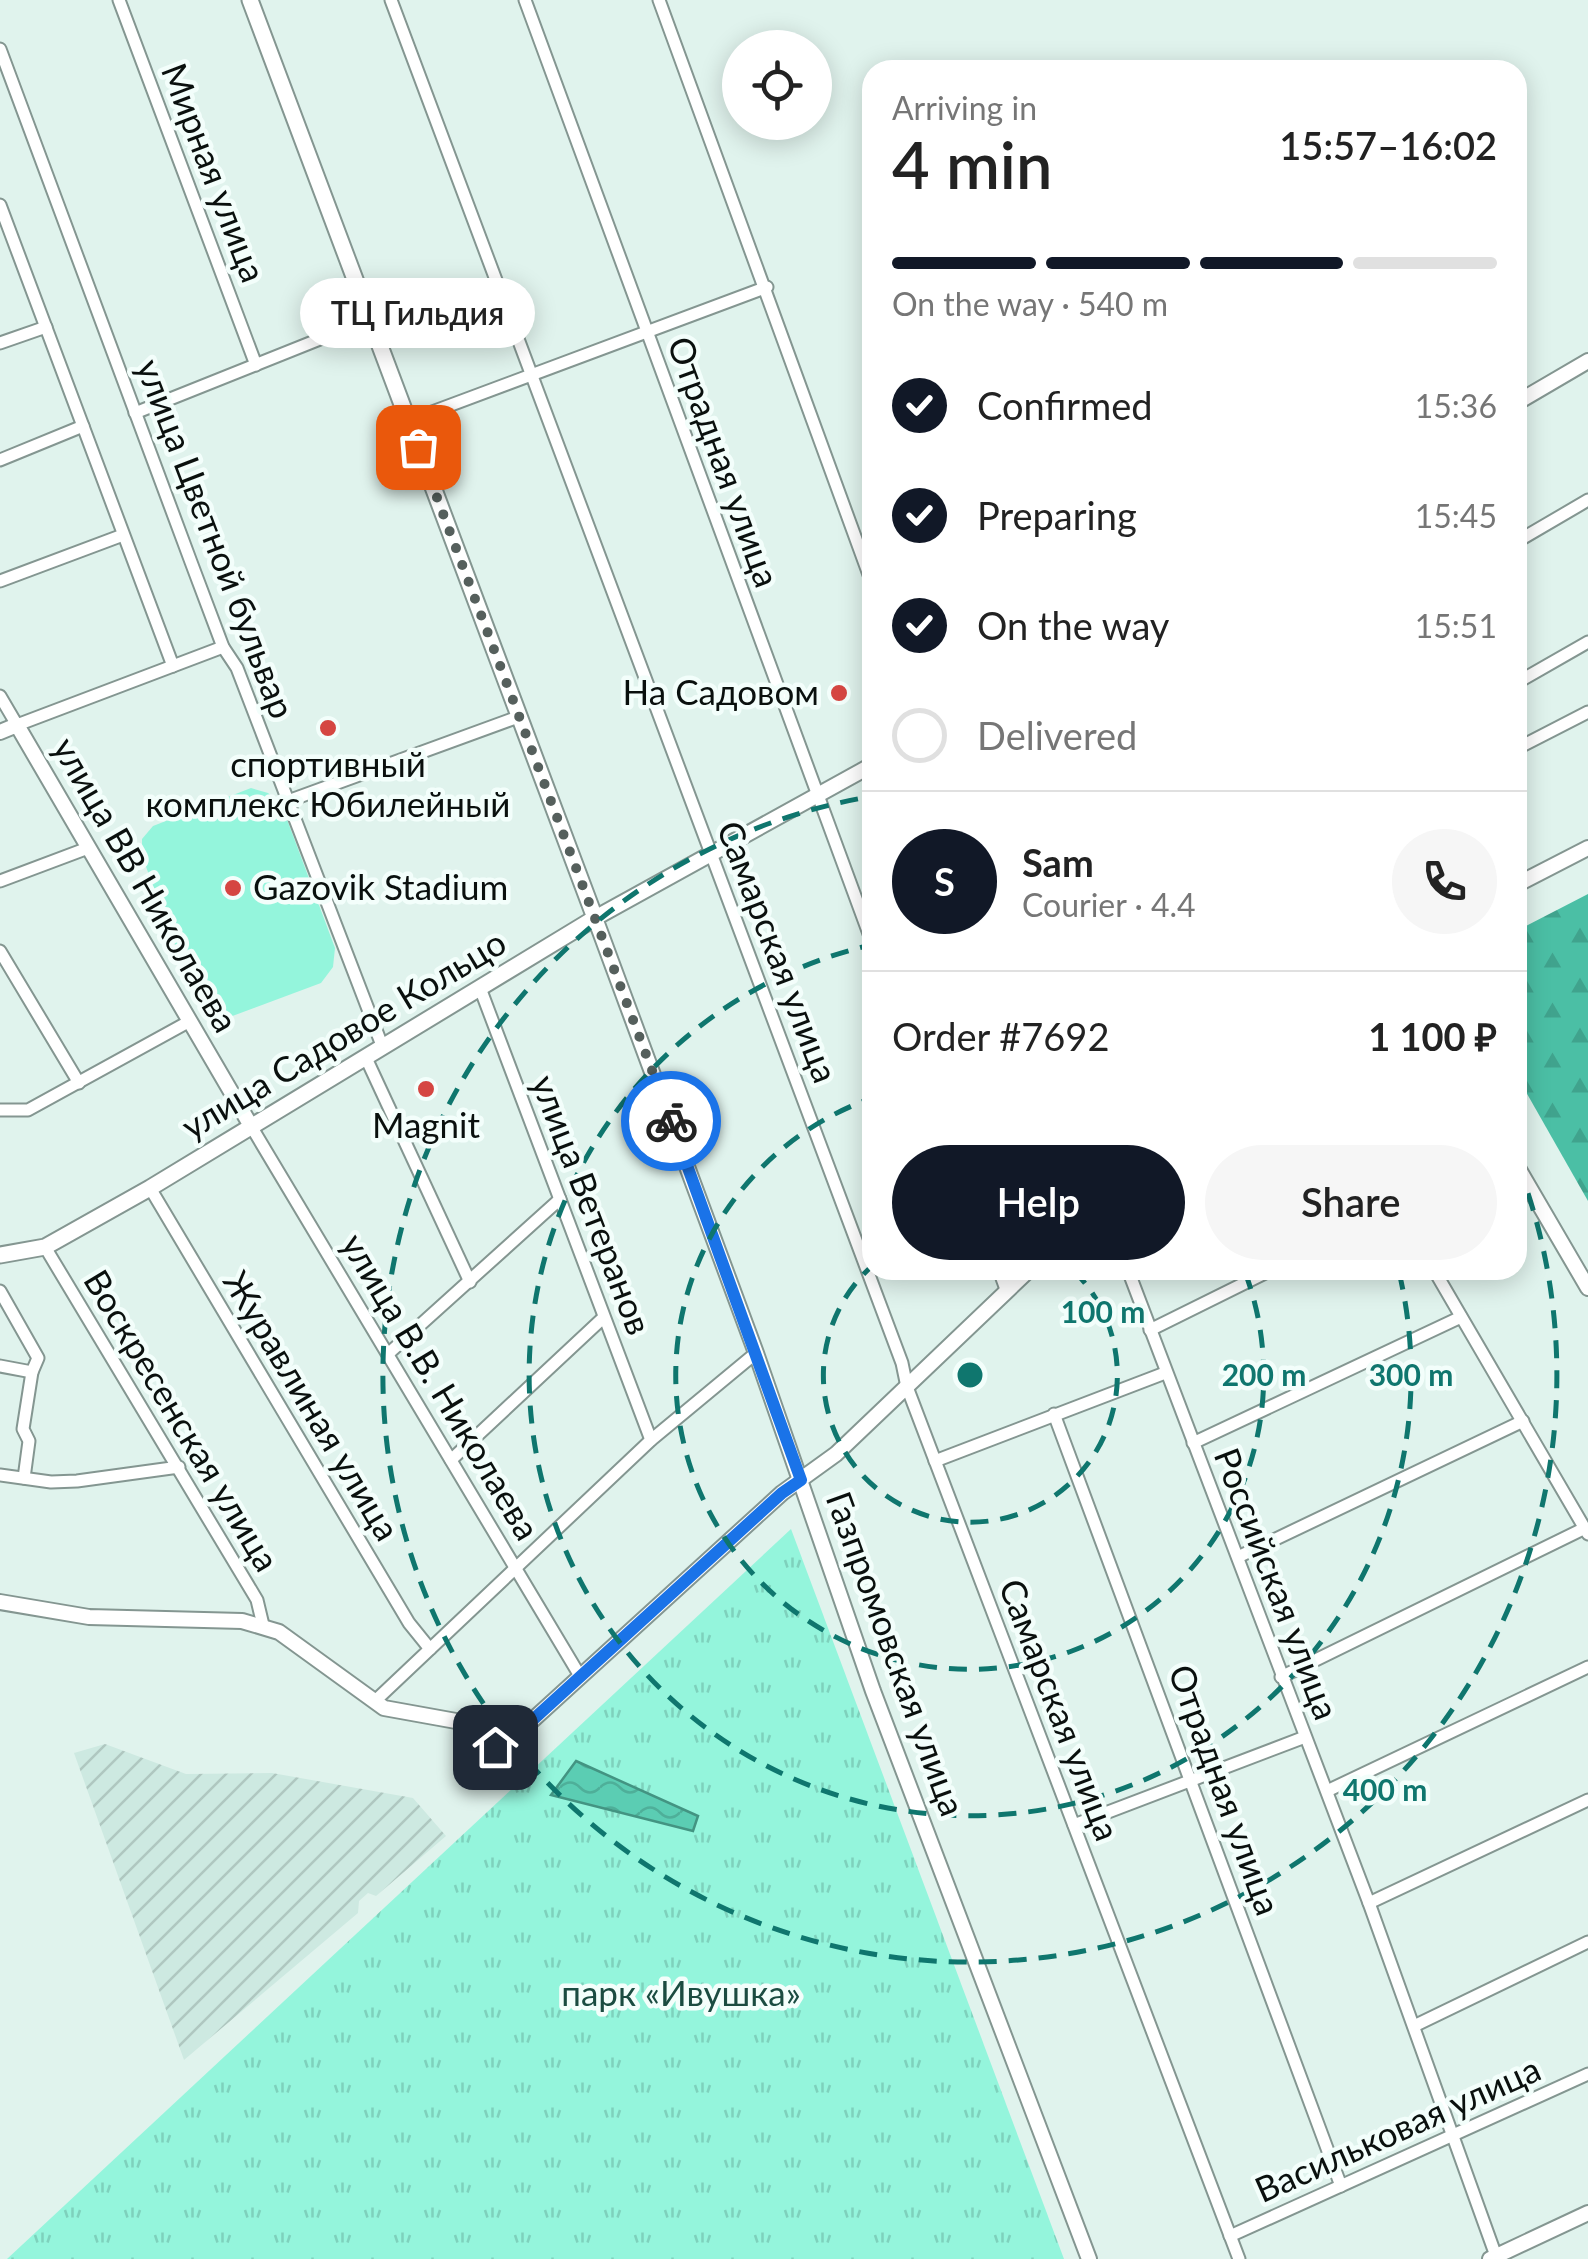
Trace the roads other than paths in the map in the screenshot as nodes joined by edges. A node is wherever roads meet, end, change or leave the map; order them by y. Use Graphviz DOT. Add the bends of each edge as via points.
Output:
graph roads {
  1 [pos="119,0"];
  2 [pos="250,0"];
  3 [pos="391,0"];
  4 [pos="526,0"];
  5 [pos="660,0"];
  6 [pos="0,49"];
  7 [pos="0,205"];
  8 [pos="766,288"];
  9 [pos="370,319"];
  10 [pos="46,327"];
  11 [pos="645,332"];
  12 [pos="0,343"];
  13 [pos="1588,361"];
  14 [pos="256,365"];
  15 [pos="532,376"];
  16 [pos="1527,397"];
  17 [pos="135,413"];
  18 [pos="408,421"];
  19 [pos="83,426"];
  20 [pos="0,460"];
  21 [pos="1588,500"];
  22 [pos="123,535"];
  23 [pos="1527,536"];
  24 [pos="862,555"];
  25 [pos="0,581"];
  26 [pos="1588,642"];
  27 [pos="224,647"];
  28 [pos="173,666"];
  29 [pos="1527,677"];
  30 [pos="0,696"];
  31 [pos="1588,712"];
  32 [pos="518,717"];
  33 [pos="18,725"];
  34 [pos="0,732"];
  35 [pos="1527,743"];
  36 [pos="862,770"];
  37 [pos="816,795"];
  38 [pos="288,801"];
  39 [pos="88,848"];
  40 [pos="1588,848"];
  41 [pos="712,856"];
  42 [pos="1527,879"];
  43 [pos="0,881"];
  44 [pos="862,916"];
  45 [pos="594,918"];
  46 [pos="0,951"];
  47 [pos="480,988"];
  48 [pos="190,1020"];
  49 [pos="383,1048"];
  50 [pos="366,1058"];
  51 [pos="79,1083"];
  52 [pos="0,1110"];
  53 [pos="252,1126"];
  54 [pos="1527,1183"];
  55 [pos="150,1188"];
  56 [pos="560,1200"];
  57 [pos="45,1248"];
  58 [pos="0,1255"];
  59 [pos="862,1255"];
  60 [pos="871,1280"];
  61 [pos="1002,1280"];
  62 [pos="1019,1280"];
  63 [pos="1132,1280"];
  64 [pos="1251,1280"];
  65 [pos="1440,1280"];
  66 [pos="470,1282"];
  67 [pos="1588,1288"];
  68 [pos="0,1291"];
  69 [pos="1007,1292"];
  70 [pos="604,1318"];
  71 [pos="1461,1318"];
  72 [pos="1150,1330"];
  73 [pos="756,1353"];
  74 [pos="388,1354"];
  75 [pos="0,1366"];
  76 [pos="32,1372"];
  77 [pos="1165,1373"];
  78 [pos="907,1387"];
  79 [pos="1054,1414"];
  80 [pos="1523,1421"];
  81 [pos="651,1440"];
  82 [pos="1192,1443"];
  83 [pos="451,1460"];
  84 [pos="935,1461"];
  85 [pos="179,1467"];
  86 [pos="0,1475"];
  87 [pos="24,1478"];
  88 [pos="801,1480"];
  89 [pos="1586,1531"];
  90 [pos="1238,1557"];
  91 [pos="515,1567"];
  92 [pos="0,1602"];
  93 [pos="263,1625"];
  94 [pos="430,1649"];
  95 [pos="1588,1667"];
  96 [pos="580,1676"];
  97 [pos="1282,1677"];
  98 [pos="375,1701"];
  99 [pos="1305,1736"];
  100 [pos="1191,1779"];
  101 [pos="1327,1791"];
  102 [pos="1588,1800"];
  103 [pos="1074,1826"];
  104 [pos="1370,1903"];
  105 [pos="1588,1942"];
  106 [pos="1414,2026"];
  107 [pos="1588,2074"];
  108 [pos="1454,2136"];
  109 [pos="1341,2186"];
  110 [pos="1588,2213"];
  111 [pos="1230,2236"];
  112 [pos="1493,2257"];
  113 [pos="1089,2259"];
  114 [pos="1239,2259"];
  1 -- 14 [label="street, Мирная улица"];
  2 -- 9 [label="main road, Газпромовская улица"];
  3 -- 15 [label="street, Самарская улица"];
  4 -- 11 [label="street, Отрадная улица"];
  5 -- 8 [label="street"];
  6 -- 17 [label="street, улица Цветной бульвар"];
  7 -- 10 [label="street"];
  8 -- 11 [label="street"];
  8 -- 24 [label="street"];
  9 -- 14 [label="street"];
  9 -- 18 [label="main road, Газпромовская улица"];
  10 -- 12 [label="street"];
  10 -- 19 [label="street"];
  11 -- 15 [label="street"];
  11 -- 37 [label="street, Отрадная улица"];
  13 -- 16 [label="street"];
  14 -- 17 [label="street"];
  15 -- 18 [label="street"];
  15 -- 41 [label="street, Самарская улица"];
  17 -- 27 [label="street, улица Цветной бульвар"];
  18 -- 32 [label="main road, Газпромовская улица"];
  19 -- 20 [label="street"];
  19 -- 22 [label="street"];
  21 -- 23 [label="street"];
  22 -- 25 [label="street"];
  22 -- 28 [label="street"];
  26 -- 29 [label="street"];
  27 -- 28 [label="street"];
  27 -- 38 [label="street, улица Цветной бульвар"];
  28 -- 33 [label="street"];
  30 -- 33 [label="street"];
  31 -- 35 [label="street"];
  32 -- 38 [label="street"];
  32 -- 45 [label="main road, Газпромовская улица"];
  33 -- 34 [label="street"];
  33 -- 39 [label="street, улица ВВ Николаева"];
  36 -- 37 [label="street, улица Садовое Кольцо"];
  37 -- 41 [label="street, улица Садовое Кольцо"];
  37 -- 44 [label="street, Отрадная улица"];
  38 -- 49 [label="street, улица Цветной бульвар"];
  39 -- 43 [label="street"];
  39 -- 48 [label="street, улица ВВ Николаева"];
  40 -- 42 [label="street"];
  41 -- 45 [label="street, улица Садовое Кольцо"];
  41 -- 59 [label="street, Самарская улица"];
  45 -- 47 [label="main road, улица Садовое Кольцо"];
  45 -- 73 [label="street, Газпромовская улица"];
  46 -- 51 [label="street"];
  47 -- 49 [label="main road, улица Садовое Кольцо"];
  47 -- 56 [label="street, улица Ветеранов"];
  48 -- 51 [label="street"];
  48 -- 53 [label="street, улица ВВ Николаева"];
  49 -- 50 [label="main road, улица Садовое Кольцо"];
  50 -- 53 [label="main road, улица Садовое Кольцо"];
  50 -- 66 [label="street"];
  51 -- 52 [label="street" via="28,1110"];
  53 -- 55 [label="main road, улица Садовое Кольцо"];
  53 -- 74 [label="street, улица В.В. Николаева"];
  54 -- 67 [label="street"];
  55 -- 57 [label="main road, улица Садовое Кольцо"];
  55 -- 94 [label="street, Журавлиная улица"];
  56 -- 66 [label="street"];
  56 -- 70 [label="street, улица Ветеранов"];
  57 -- 58 [label="main road, улица Садовое Кольцо"];
  57 -- 85 [label="street, Воскресенская улица"];
  60 -- 78 [label="street, Самарская улица"];
  61 -- 69 [label="street"];
  62 -- 69 [label="street"];
  63 -- 72 [label="street, Российская улица"];
  64 -- 72 [label="street"];
  65 -- 71 [label="street"];
  66 -- 74 [label="street"];
  68 -- 76 [label="street" via="38,1358"];
  69 -- 78 [label="street"];
  70 -- 81 [label="street, улица Ветеранов"];
  70 -- 83 [label="street"];
  71 -- 80 [label="street"];
  71 -- 82 [label="street"];
  72 -- 77 [label="street, Российская улица"];
  73 -- 81 [label="street"];
  73 -- 88 [label="street, Газпромовская улица"];
  74 -- 83 [label="street, улица В.В. Николаева"];
  75 -- 76 [label="street"];
  76 -- 87 [label="street"];
  77 -- 79 [label="street"];
  77 -- 82 [label="street, Российская улица"];
  78 -- 84 [label="street, Самарская улица"];
  78 -- 88 [label="street"];
  79 -- 84 [label="street"];
  79 -- 100 [label="street, Отрадная улица"];
  80 -- 89 [label="street"];
  80 -- 90 [label="street"];
  81 -- 91 [label="street"];
  82 -- 90 [label="street, Российская улица"];
  83 -- 91 [label="street, улица В.В. Николаева"];
  84 -- 103 [label="street, Самарская улица"];
  85 -- 87 [label="street" via="77,1481"];
  85 -- 93 [label="street, Воскресенская улица" via="257,1600"];
  86 -- 87 [label="street"];
  88 -- 96 [label="street"];
  88 -- 113 [label="street, Газпромовская улица" via="873,1691"];
  89 -- 97 [label="street"];
  90 -- 97 [label="street, Российская улица"];
  91 -- 94 [label="street"];
  91 -- 96 [label="street, улица В.В. Николаева"];
  92 -- 93 [label="street" via="89,1616"];
  93 -- 98 [label="street"];
  94 -- 98 [label="street"];
  95 -- 101 [label="street"];
  96 -- 98 [label="street" via="504,1746 495,1747 456,1721 394,1712"];
  97 -- 99 [label="street, Российская улица"];
  99 -- 100 [label="street"];
  99 -- 101 [label="street, Российская улица"];
  100 -- 103 [label="street"];
  100 -- 109 [label="street, Отрадная улица"];
  101 -- 104 [label="street, Российская улица"];
  102 -- 104 [label="street"];
  103 -- 111 [label="street, Самарская улица"];
  104 -- 106 [label="street, Российская улица"];
  105 -- 106 [label="street"];
  106 -- 108 [label="street, Российская улица"];
  107 -- 108 [label="street, Васильковая улица"];
  108 -- 109 [label="street, Васильковая улица"];
  108 -- 112 [label="street, Российская улица"];
  109 -- 111 [label="street, Васильковая улица"];
  110 -- 112 [label="street"];
  111 -- 114 [label="street, Самарская улица"];
}
